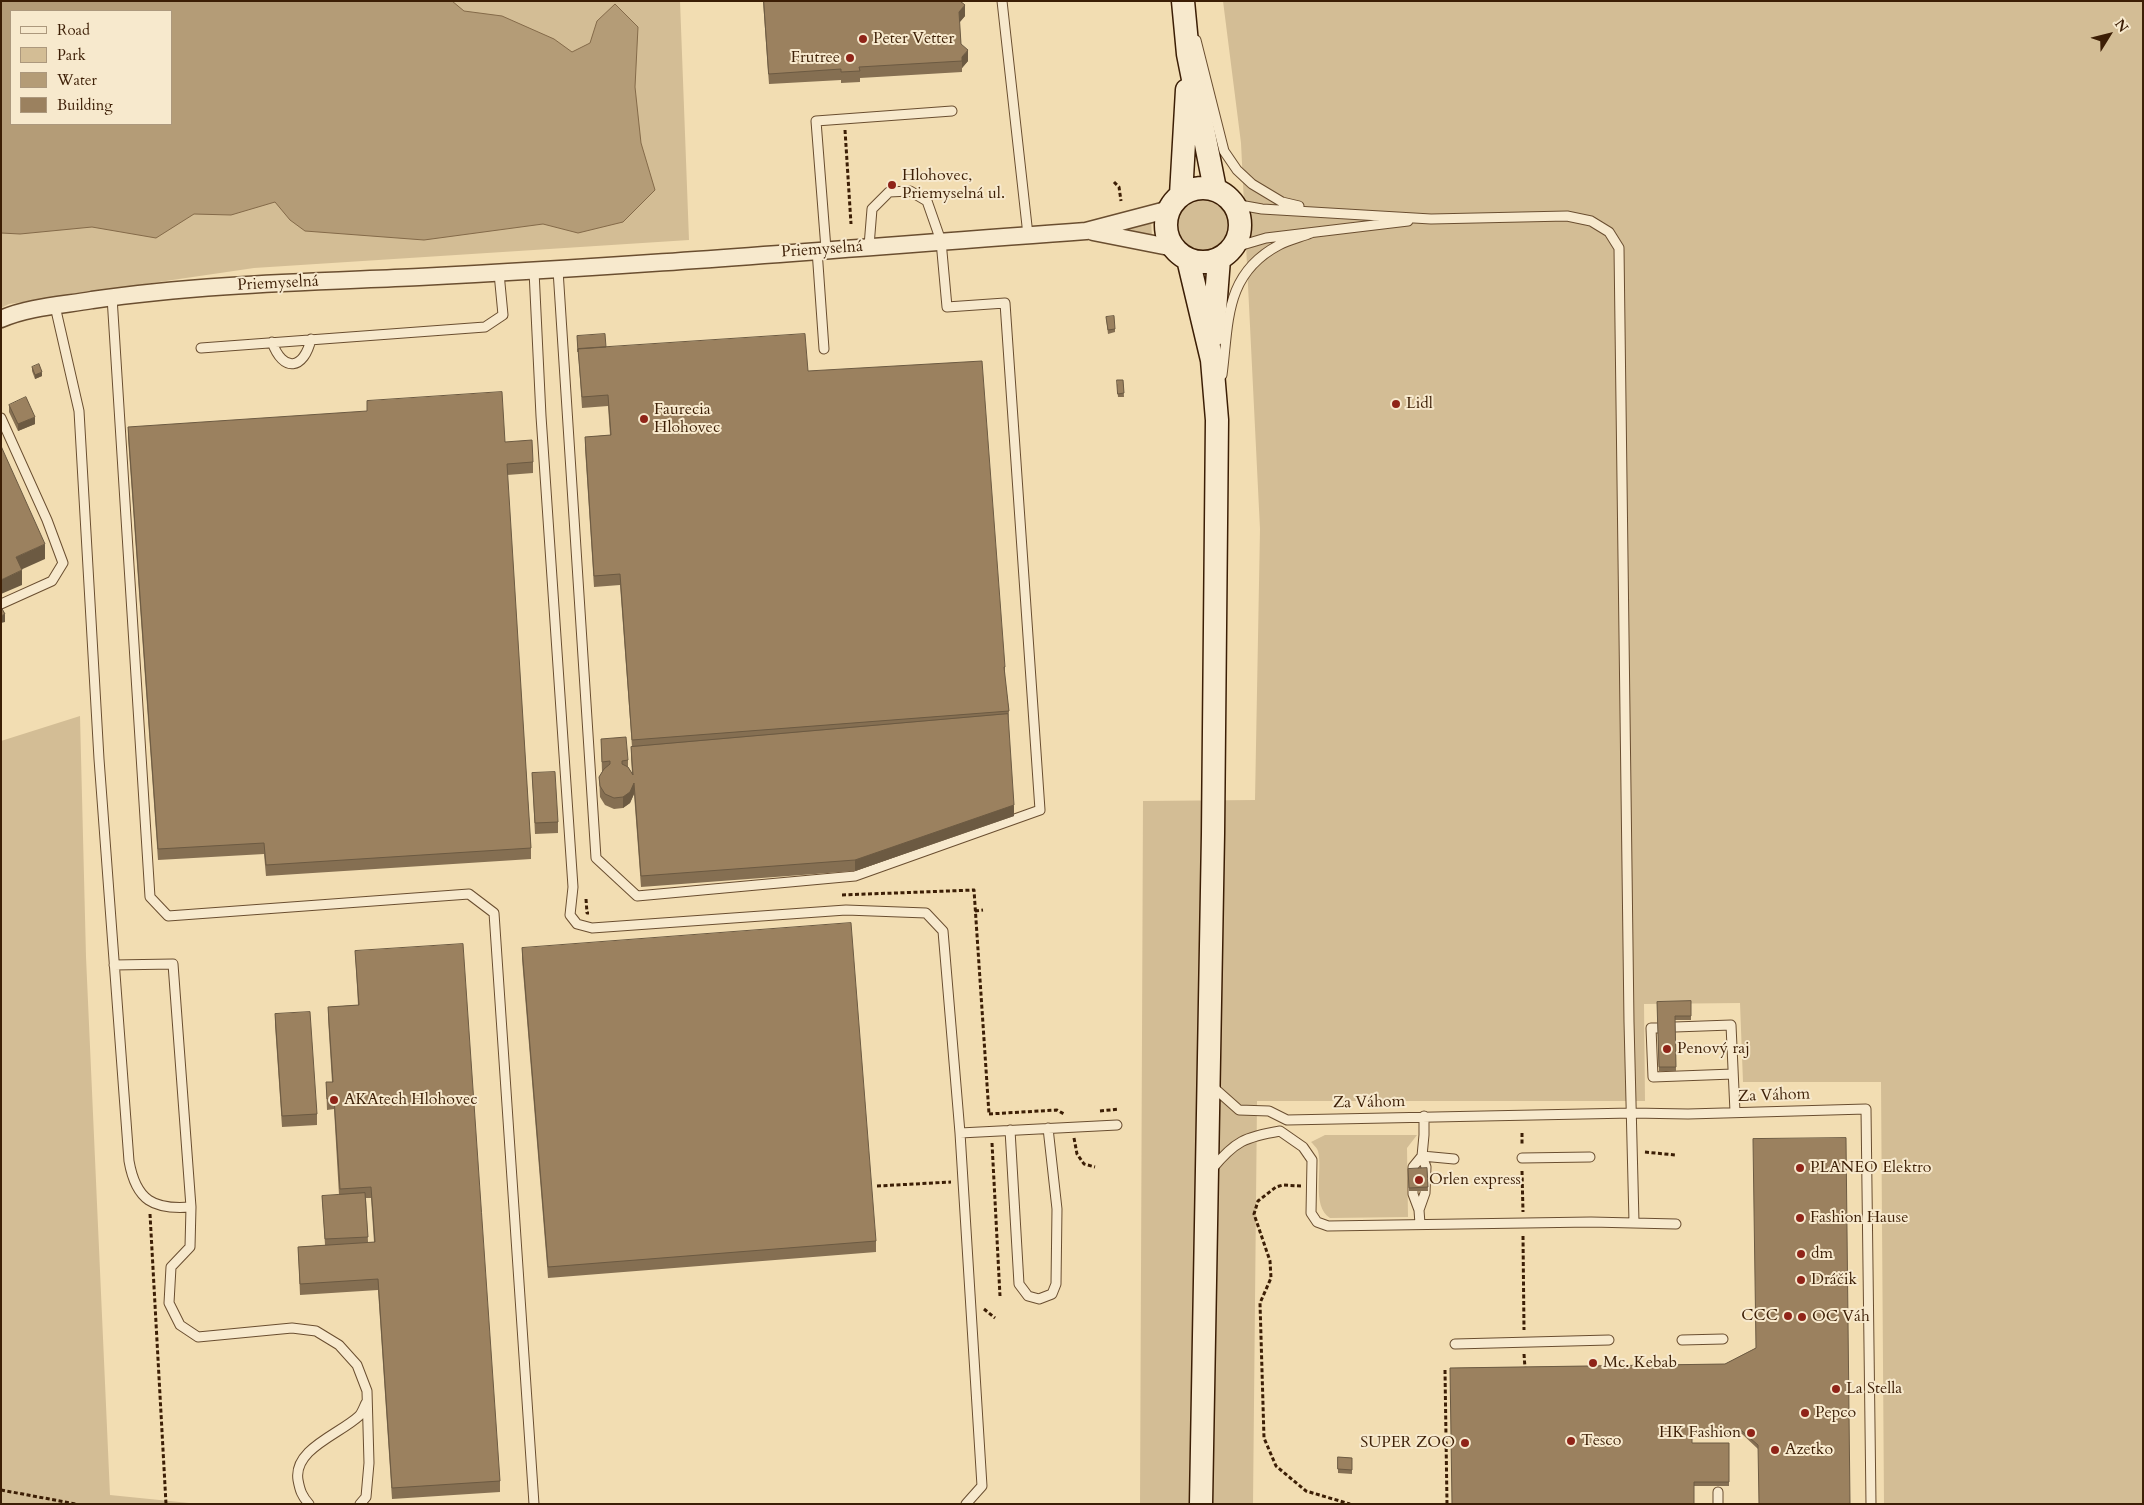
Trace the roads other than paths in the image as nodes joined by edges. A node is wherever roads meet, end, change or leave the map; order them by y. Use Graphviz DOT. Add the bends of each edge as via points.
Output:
graph roads {
  1 [pos="1002,1"];
  2 [pos="1183,6"];
  3 [pos="1188,54"];
  4 [pos="952,111"];
  5 [pos="1215,189"];
  6 [pos="1175,202"];
  7 [pos="1234,204"];
  8 [pos="1318,211"];
  9 [pos="1431,219"];
  10 [pos="1086,231"];
  11 [pos="1311,232"];
  12 [pos="1028,235"];
  13 [pos="940,241"];
  14 [pos="869,246"];
  15 [pos="822,250"];
  16 [pos="1181,253"];
  17 [pos="1226,254"];
  18 [pos="558,270"];
  19 [pos="534,271"];
  20 [pos="499,273"];
  21 [pos="112,297"];
  22 [pos="55,306"];
  23 [pos="1,319"];
  24 [pos="311,340"];
  25 [pos="272,342"];
  26 [pos="201,348"];
  27 [pos="824,349"];
  28 [pos="1212,360"];
  29 [pos="1,418"];
  30 [pos="1217,420"];
  31 [pos="3,430"];
  32 [pos="1,604"];
  33 [pos="114,965"];
  34 [pos="1675,1027"];
  35 [pos="1658,1028"];
  36 [pos="1733,1074"];
  37 [pos="1208,1083"];
  38 [pos="1735,1112"];
  39 [pos="1632,1113"];
  40 [pos="1424,1116"];
  41 [pos="1287,1120"];
  42 [pos="1118,1124"];
  43 [pos="1048,1128"];
  44 [pos="1010,1130"];
  45 [pos="1280,1131"];
  46 [pos="960,1133"];
  47 [pos="1422,1156"];
  48 [pos="1590,1157"];
  49 [pos="1522,1158"];
  50 [pos="1454,1159"];
  51 [pos="1207,1175"];
  52 [pos="191,1206"];
  53 [pos="1634,1222"];
  54 [pos="1420,1224"];
  55 [pos="1676,1224"];
  56 [pos="1723,1339"];
  57 [pos="1609,1340"];
  58 [pos="1682,1340"];
  59 [pos="1455,1344"];
  60 [pos="367,1400"];
  61 [pos="1718,1492"];
  62 [pos="309,1504"];
  63 [pos="360,1504"];
  64 [pos="534,1504"];
  65 [pos="966,1504"];
  66 [pos="1201,1504"];
  67 [pos="1718,1504"];
  68 [pos="1871,1504"];
  1 -- 12 [label="lane"];
  2 -- 3 [label="main road"];
  2 -- 8 [label="lane" via="1206,75 1224,151 1252,184 1282,202"];
  3 -- 5 [label="main road"];
  3 -- 6 [label="main road"];
  4 -- 15 [label="lane" via="816,121"];
  5 -- 6 [label="main road" via="1198,188"];
  5 -- 7 [label="main road"];
  6 -- 10 [label="street, Priemyselná"];
  6 -- 16 [label="main road" via="1166,218 1166,231"];
  7 -- 8 [label="lane"];
  7 -- 17 [label="main road" via="1240,226 1238,238"];
  8 -- 9 [label="lane"];
  9 -- 11 [label="lane"];
  9 -- 39 [label="lane" via="1567,216 1591,221 1609,232 1618,248"];
  10 -- 12 [label="street, Priemyselná"];
  10 -- 16 [label="street, Priemyselná"];
  11 -- 17 [label="lane" via="1266,238"];
  11 -- 30 [label="lane" via="1279,245 1260,258 1242,277 1231,300"];
  12 -- 13 [label="street, Priemyselná"];
  13 -- 14 [label="street, Priemyselná"];
  13 -- 14 [label="lane" via="927,201 910,191 903,191 889,192 872,209"];
  13 -- 18 [label="lane" via="947,306 1005,302 1040,810 855,876 637,896 596,858"];
  14 -- 15 [label="street, Priemyselná"];
  15 -- 18 [label="street, Priemyselná"];
  15 -- 27 [label="lane"];
  16 -- 17 [label="main road" via="1201,262"];
  16 -- 28 [label="main road"];
  17 -- 28 [label="main road"];
  18 -- 19 [label="street, Priemyselná"];
  19 -- 20 [label="street, Priemyselná"];
  19 -- 46 [label="lane" via="573,887 570,915 576,924 592,928 846,910 926,913 943,931"];
  20 -- 21 [label="street, Priemyselná" via="216,287"];
  20 -- 24 [label="lane" via="502,315 485,327"];
  21 -- 22 [label="street, Priemyselná"];
  21 -- 64 [label="lane" via="150,897 168,916 469,894 494,913"];
  22 -- 23 [label="street, Priemyselná"];
  22 -- 33 [label="lane" via="79,411 98,759"];
  24 -- 25 [label="lane"];
  24 -- 25 [label="lane" via="306,355 292,365 283,362 276,354"];
  25 -- 26 [label="lane"];
  28 -- 30 [label="main road"];
  29 -- 31 [label="lane"];
  30 -- 37 [label="main road"];
  31 -- 32 [label="lane" via="47,520 63,563 52,580"];
  33 -- 52 [label="lane" via="131,1173 152,1203 170,1208"];
  33 -- 52 [label="lane" via="173,964"];
  34 -- 36 [label="lane" via="1731,1025"];
  35 -- 36 [label="lane" via="1651,1028 1653,1077"];
  36 -- 38 [label="lane"];
  37 -- 41 [label="lane" via="1240,1110 1269,1111"];
  37 -- 51 [label="main road"];
  38 -- 39 [label="lane, Za Váhom"];
  38 -- 68 [label="lane, Za Váhom" via="1866,1109"];
  39 -- 40 [label="lane, Za Váhom"];
  39 -- 53 [label="lane"];
  40 -- 41 [label="lane, Za Váhom"];
  40 -- 47 [label="lane"];
  41 -- 45 [label="lane"];
  42 -- 43 [label="lane"];
  43 -- 44 [label="lane"];
  43 -- 44 [label="lane" via="1057,1209 1056,1284 1052,1294 1039,1299 1028,1296 1019,1284"];
  44 -- 46 [label="lane"];
  45 -- 51 [label="lane" via="1250,1136 1225,1153"];
  45 -- 54 [label="lane" via="1303,1147 1312,1160 1311,1214 1317,1222 1328,1226"];
  46 -- 65 [label="lane" via="982,1486"];
  47 -- 50 [label="lane"];
  47 -- 54 [label="lane" via="1412,1167 1413,1194 1420,1210"];
  48 -- 49 [label="lane"];
  51 -- 66 [label="main road"];
  52 -- 60 [label="lane" via="190,1247 171,1267 169,1302 180,1325 198,1337 292,1328 316,1331 339,1345 358,1366"];
  53 -- 54 [label="lane"];
  53 -- 55 [label="lane"];
  56 -- 58 [label="lane"];
  57 -- 59 [label="lane"];
  60 -- 62 [label="lane" via="360,1414 303,1458 298,1475 301,1494"];
  60 -- 63 [label="lane" via="370,1463 366,1497"];
  61 -- 67 [label="lane"];
}
